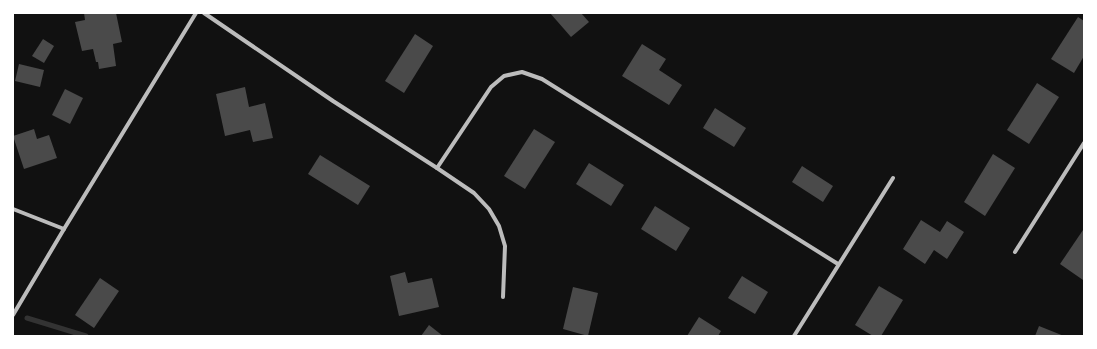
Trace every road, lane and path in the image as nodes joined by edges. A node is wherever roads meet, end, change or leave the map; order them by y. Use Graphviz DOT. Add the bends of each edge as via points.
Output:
graph roads {
  1 [pos="196,13"];
  2 [pos="204,13"];
  3 [pos="1084,142"];
  4 [pos="437,168"];
  5 [pos="893,178"];
  6 [pos="13,209"];
  7 [pos="64,229"];
  8 [pos="1015,252"];
  9 [pos="838,264"];
  10 [pos="503,297"];
  11 [pos="13,315"];
  12 [pos="794,336"];
  1 -- 7 [label="street"];
  2 -- 4 [label="street"];
  3 -- 8 [label="street"];
  4 -- 9 [label="street" via="491,87 504,76 522,72 542,79"];
  4 -- 10 [label="street" via="474,193 490,209 499,226 505,246"];
  5 -- 9 [label="street"];
  6 -- 7 [label="street"];
  7 -- 11 [label="street"];
  9 -- 12 [label="street"];
}
